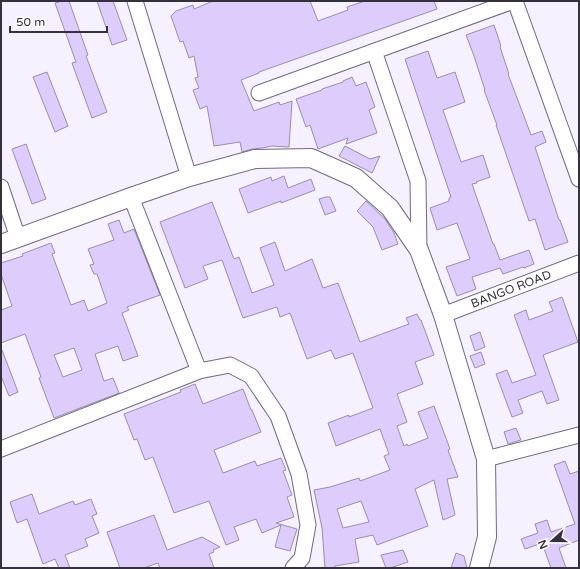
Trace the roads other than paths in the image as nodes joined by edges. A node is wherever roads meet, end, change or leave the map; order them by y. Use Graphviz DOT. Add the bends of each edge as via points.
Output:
graph roads {
  1 [pos="135,1"];
  2 [pos="514,1"];
  3 [pos="374,51"];
  4 [pos="259,93"];
  5 [pos="189,177"];
  6 [pos="579,179"];
  7 [pos="1,187"];
  8 [pos="131,197"];
  9 [pos="18,238"];
  10 [pos="1,244"];
  11 [pos="419,250"];
  12 [pos="579,263"];
  13 [pos="443,315"];
  14 [pos="199,371"];
  15 [pos="579,435"];
  16 [pos="1,449"];
  17 [pos="486,459"];
  18 [pos="292,568"];
  19 [pos="479,568"];
  1 -- 5 [label="street"];
  2 -- 3 [label="street"];
  2 -- 6 [label="street"];
  3 -- 4 [label="street"];
  3 -- 11 [label="street" via="418,181"];
  5 -- 8 [label="street"];
  5 -- 11 [label="street" via="255,159 311,158 356,178 390,208"];
  7 -- 9 [label="street"];
  8 -- 9 [label="street"];
  8 -- 14 [label="street"];
  9 -- 10 [label="street"];
  11 -- 13 [label="street"];
  12 -- 13 [label="street, BANGO ROAD"];
  13 -- 17 [label="street"];
  14 -- 16 [label="street"];
  14 -- 18 [label="street" via="230,365 251,376 278,416 299,474 308,525 302,558"];
  15 -- 17 [label="street"];
  17 -- 19 [label="street" via="487,537"];
}
